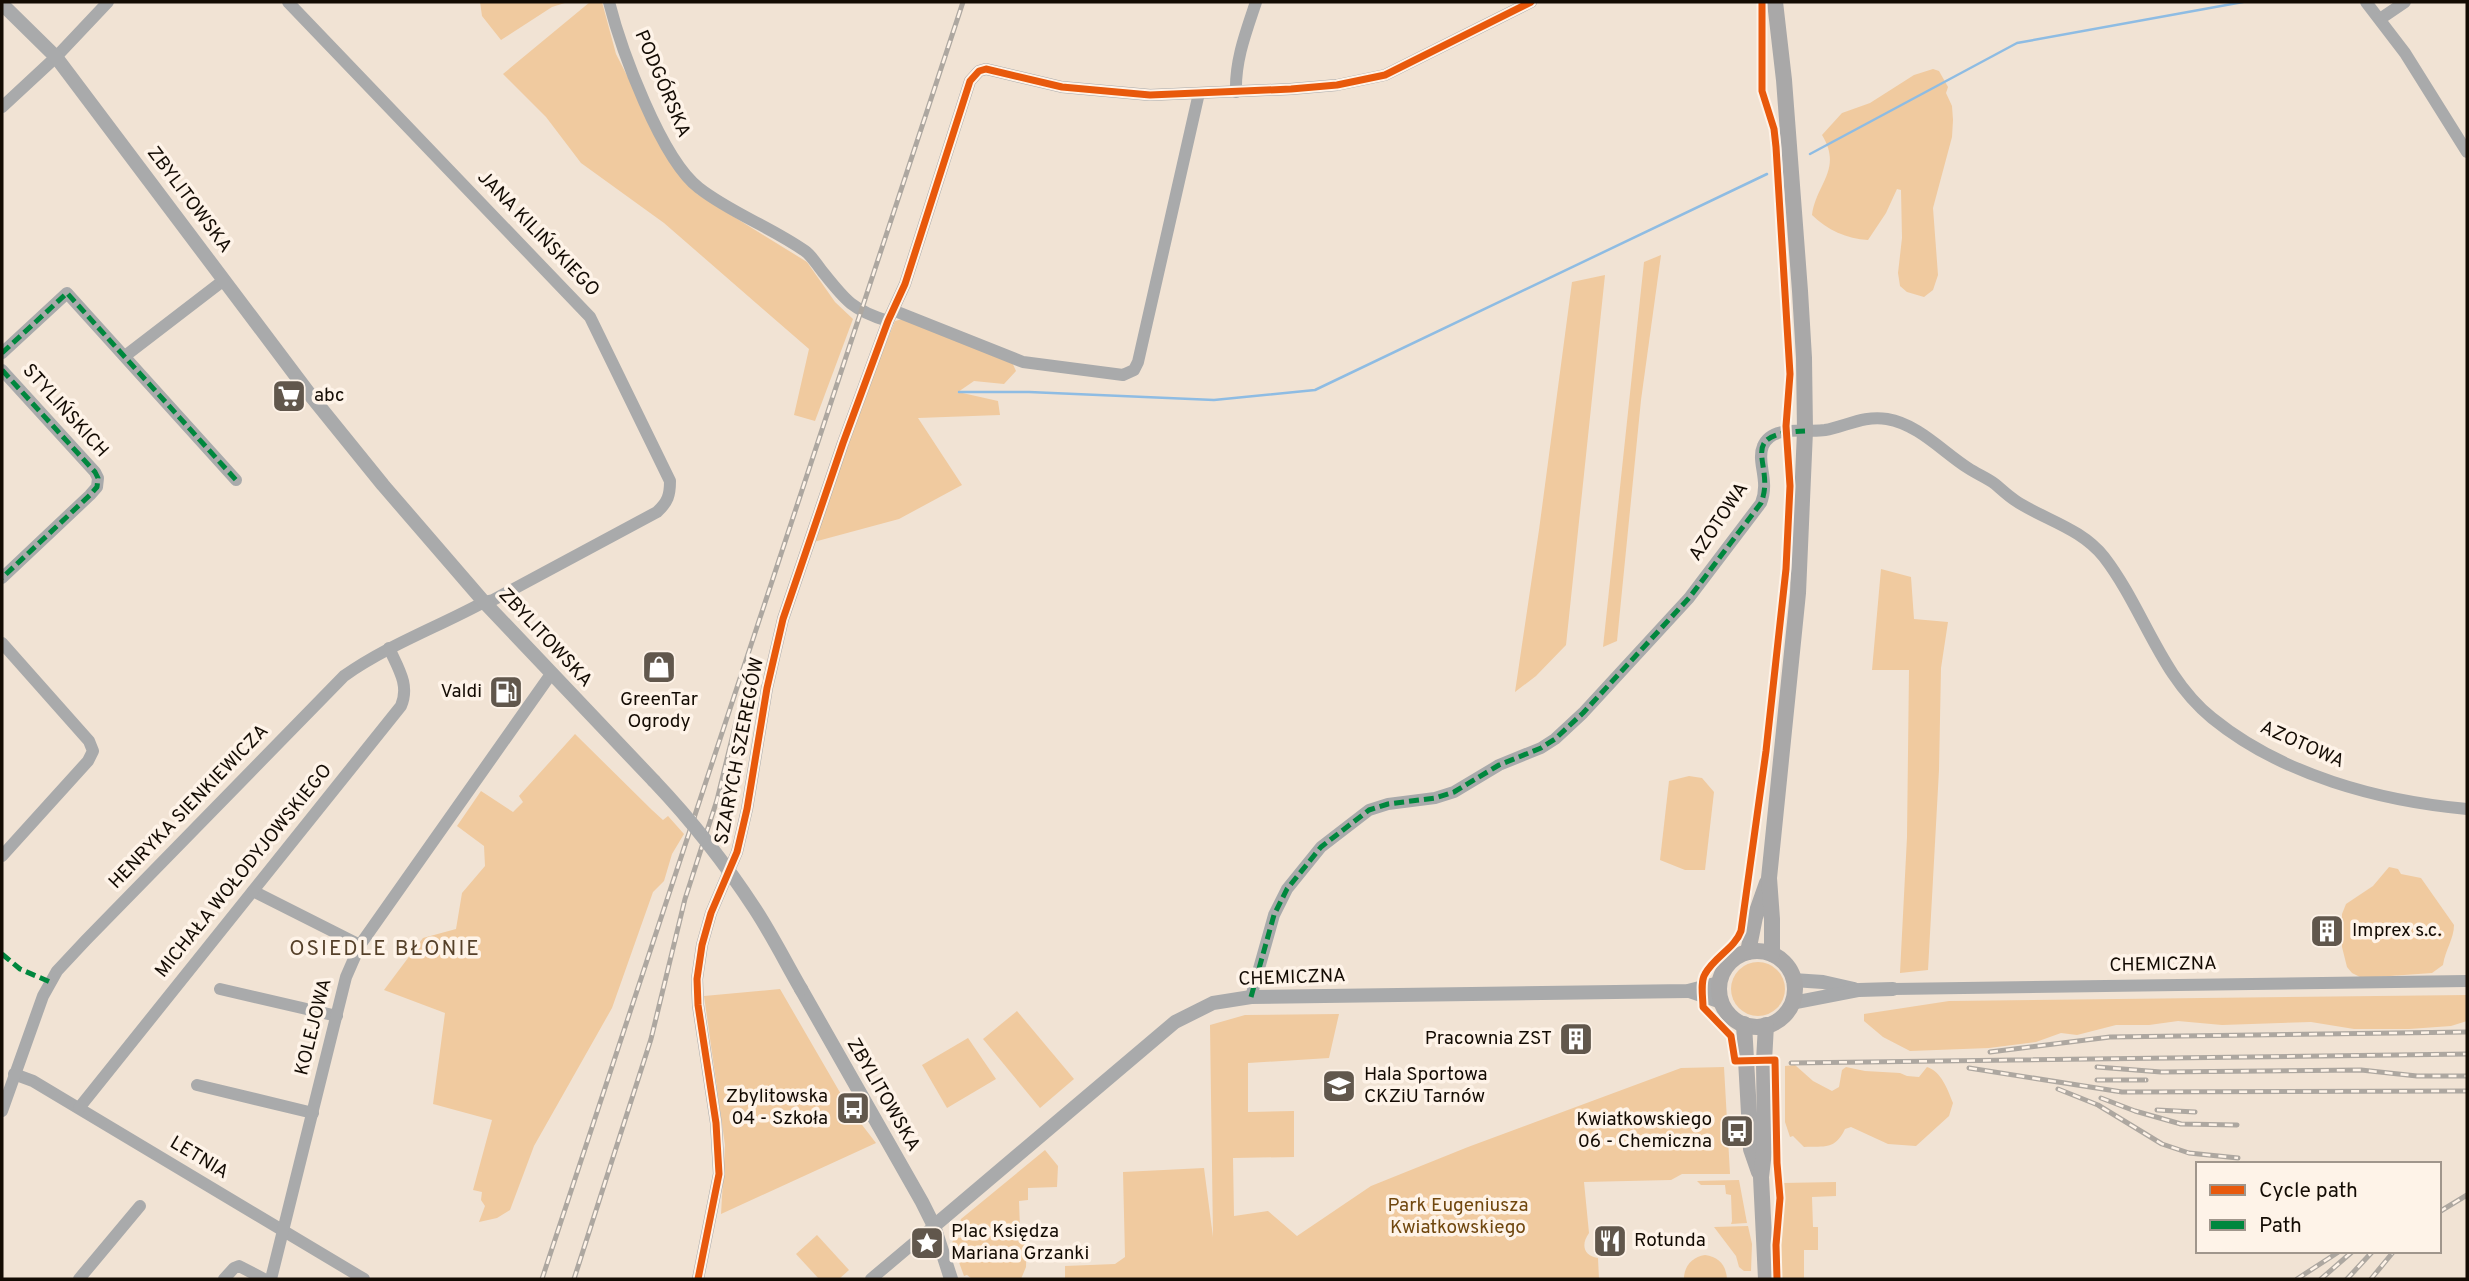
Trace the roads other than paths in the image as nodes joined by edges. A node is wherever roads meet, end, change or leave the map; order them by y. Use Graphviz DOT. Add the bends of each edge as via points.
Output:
graph roads {
  1 [pos="108,2"];
  2 [pos="288,2"];
  3 [pos="609,2"];
  4 [pos="1256,2"];
  5 [pos="1531,2"];
  6 [pos="1775,2"];
  7 [pos="2366,2"];
  8 [pos="2405,2"];
  9 [pos="2,4"];
  10 [pos="2380,19"];
  11 [pos="55,57"];
  12 [pos="1236,92"];
  13 [pos="1199,93"];
  14 [pos="2,107"];
  15 [pos="2467,152"];
  16 [pos="224,280"];
  17 [pos="892,316"];
  18 [pos="2,353"];
  19 [pos="125,356"];
  20 [pos="2,370"];
  21 [pos="1805,431"];
  22 [pos="236,480"];
  23 [pos="2,578"];
  24 [pos="484,602"];
  25 [pos="2,643"];
  26 [pos="390,648"];
  27 [pos="551,674"];
  28 [pos="2467,809"];
  29 [pos="2,856"];
  30 [pos="1769,878"];
  31 [pos="253,891"];
  32 [pos="360,945"];
  33 [pos="1748,952"];
  34 [pos="1772,954"];
  35 [pos="1793,979"];
  36 [pos="2467,981"];
  37 [pos="1719,983"];
  38 [pos="220,989"];
  39 [pos="1892,989"];
  40 [pos="1859,990"];
  41 [pos="1688,991"];
  42 [pos="1251,997"];
  43 [pos="1721,1002"];
  44 [pos="1792,1003"];
  45 [pos="337,1016"];
  46 [pos="1744,1024"];
  47 [pos="1766,1025"];
  48 [pos="14,1074"];
  49 [pos="197,1085"];
  50 [pos="79,1108"];
  51 [pos="2,1111"];
  52 [pos="313,1113"];
  53 [pos="1761,1177"];
  54 [pos="140,1206"];
  55 [pos="934,1226"];
  56 [pos="283,1231"];
  57 [pos="79,1279"];
  58 [pos="224,1279"];
  59 [pos="264,1279"];
  60 [pos="271,1279"];
  61 [pos="364,1279"];
  62 [pos="698,1279"];
  63 [pos="871,1279"];
  64 [pos="951,1279"];
  65 [pos="1766,1279"];
  1 -- 11 [label="street"];
  2 -- 24 [label="street, JANA KILIŃSKIEGO" via="590,317 670,481 670,495 657,512"];
  3 -- 17 [label="street, PODGÓRSKA" via="650,115 696,186 807,252 856,309"];
  4 -- 12 [label="street" via="1239,53"];
  5 -- 12 [label="street" via="1385,75 1337,85"];
  6 -- 21 [label="main road" via="1799,277"];
  7 -- 10 [label="street"];
  8 -- 10 [label="street"];
  9 -- 11 [label="street, ZBYLITOWSKA"];
  10 -- 15 [label="street"];
  11 -- 14 [label="street"];
  11 -- 16 [label="street, ZBYLITOWSKA"];
  12 -- 13 [label="street"];
  13 -- 17 [label="street, SZARYCH SZEREGÓW" via="1101,92 979,71 970,81"];
  13 -- 17 [label="street, PODGÓRSKA" via="1134,370 1123,374 1023,362"];
  16 -- 19 [label="street"];
  16 -- 24 [label="street, ZBYLITOWSKA" via="331,421"];
  17 -- 62 [label="street, SZARYCH SZEREGÓW" via="783,619 737,852 702,945 698,1005 719,1174"];
  18 -- 19 [label="street" via="67,293"];
  19 -- 22 [label="street"];
  20 -- 23 [label="street, STYLIŃSKICH" via="98,478 90,495"];
  21 -- 28 [label="street, AZOTOWA" via="1867,419 1906,425 2017,502 2086,539 2119,581 2176,683 2211,718 2243,740 2334,782 2423,805"];
  21 -- 30 [label="main road" via="1797,593"];
  21 -- 42 [label="street, AZOTOWA" via="1770,437 1761,456 1766,490 1761,503 1689,598 1555,739 1454,792 1369,810 1321,848 1293,881 1274,915"];
  24 -- 26 [label="street, HENRYKA SIENKIEWICZA"];
  24 -- 27 [label="street, ZBYLITOWSKA"];
  25 -- 29 [label="street" via="93,751"];
  26 -- 31 [label="street, MICHAŁA WOŁODYJOWSKIEGO" via="404,681 406,695 401,706"];
  26 -- 48 [label="street, HENRYKA SIENKIEWICZA" via="344,676 57,971"];
  27 -- 32 [label="street, KOLEJOWA"];
  27 -- 55 [label="street, ZBYLITOWSKA, bridge" via="654,781 731,873 757,911"];
  30 -- 33 [label="main road"];
  30 -- 34 [label="main road"];
  31 -- 32 [label="street"];
  31 -- 50 [label="street, MICHAŁA WOŁODYJOWSKIEGO"];
  32 -- 45 [label="street, KOLEJOWA" via="346,976"];
  33 -- 34 [label="main road"];
  33 -- 37 [label="main road" via="1726,966"];
  34 -- 35 [label="main road"];
  35 -- 40 [label="street, CHEMICZNA"];
  35 -- 44 [label="main road"];
  36 -- 39 [label="street, CHEMICZNA"];
  37 -- 41 [label="street, CHEMICZNA"];
  37 -- 43 [label="main road"];
  38 -- 45 [label="street"];
  39 -- 40 [label="street, CHEMICZNA"];
  40 -- 44 [label="street, CHEMICZNA"];
  41 -- 42 [label="street, CHEMICZNA"];
  41 -- 43 [label="street, CHEMICZNA"];
  42 -- 55 [label="street, CHEMICZNA" via="1213,1003 1175,1022"];
  43 -- 46 [label="main road" via="1730,1016"];
  44 -- 47 [label="main road" via="1782,1017"];
  45 -- 52 [label="street, KOLEJOWA"];
  46 -- 47 [label="main road"];
  46 -- 53 [label="main road" via="1751,1149"];
  47 -- 53 [label="main road"];
  48 -- 50 [label="street, LETNIA"];
  48 -- 51 [label="street, HENRYKA SIENKIEWICZA"];
  49 -- 52 [label="street"];
  50 -- 56 [label="street, LETNIA"];
  52 -- 56 [label="street, KOLEJOWA"];
  53 -- 65 [label="main road"];
  54 -- 57 [label="street"];
  55 -- 63 [label="street, CHEMICZNA"];
  55 -- 64 [label="street, ZBYLITOWSKA"];
  56 -- 60 [label="street, KOLEJOWA"];
  56 -- 61 [label="street, LETNIA"];
  58 -- 59 [label="street" via="239,1266"];
}
